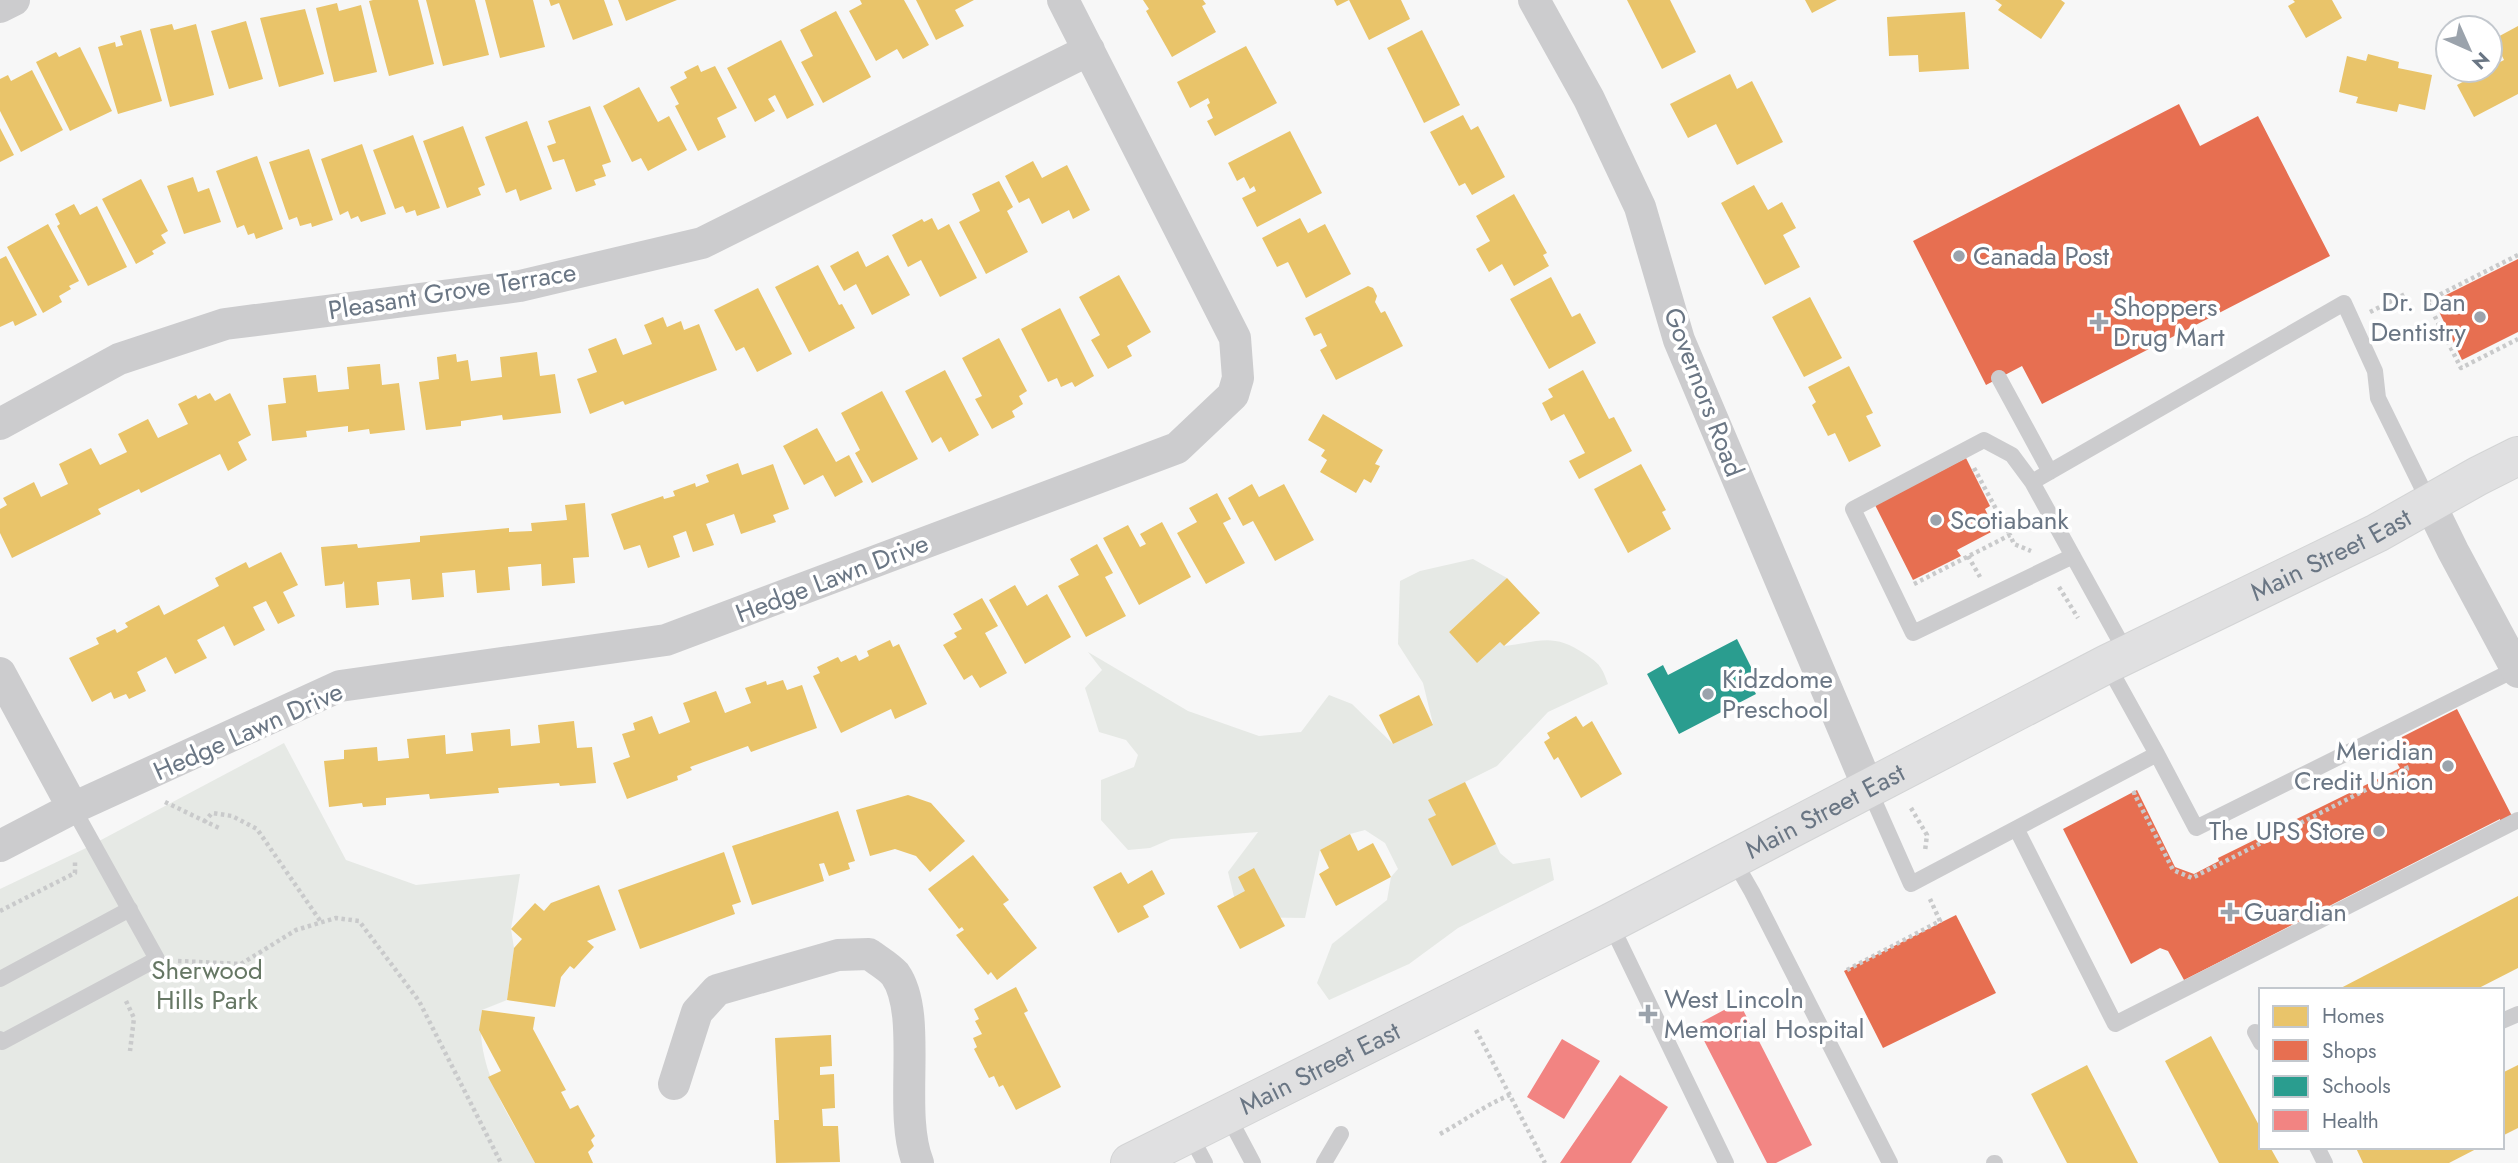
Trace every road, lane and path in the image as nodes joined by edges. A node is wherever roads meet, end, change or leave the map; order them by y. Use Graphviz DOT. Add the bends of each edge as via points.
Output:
graph roads {
  1 [pos="14,0"];
  2 [pos="1063,0"];
  3 [pos="1534,0"];
  4 [pos="0,7"];
  5 [pos="1089,50"];
  6 [pos="2518,255"];
  7 [pos="2407,293"];
  8 [pos="2352,321"];
  9 [pos="2518,339"];
  10 [pos="1999,378"];
  11 [pos="0,424"];
  12 [pos="2518,456"];
  13 [pos="1968,457"];
  14 [pos="2050,472"];
  15 [pos="2032,482"];
  16 [pos="2430,504"];
  17 [pos="2010,535"];
  18 [pos="2031,551"];
  19 [pos="1968,556"];
  20 [pos="2073,556"];
  21 [pos="1975,568"];
  22 [pos="1906,574"];
  23 [pos="2055,580"];
  24 [pos="2083,626"];
  25 [pos="2117,659"];
  26 [pos="2517,671"];
  27 [pos="0,673"];
  28 [pos="2157,754"];
  29 [pos="1868,787"];
  30 [pos="165,802"];
  31 [pos="1911,807"];
  32 [pos="73,808"];
  33 [pos="2518,820"];
  34 [pos="204,822"];
  35 [pos="219,828"];
  36 [pos="2017,830"];
  37 [pos="0,846"];
  38 [pos="76,847"];
  39 [pos="1924,853"];
  40 [pos="1733,859"];
  41 [pos="1930,899"];
  42 [pos="130,909"];
  43 [pos="0,911"];
  44 [pos="321,922"];
  45 [pos="1610,923"];
  46 [pos="157,959"];
  47 [pos="1847,970"];
  48 [pos="0,979"];
  49 [pos="116,982"];
  50 [pos="1476,1030"];
  51 [pos="0,1039"];
  52 [pos="130,1051"];
  53 [pos="674,1084"];
  54 [pos="1510,1095"];
  55 [pos="1227,1114"];
  56 [pos="1341,1134"];
  57 [pos="1440,1134"];
  58 [pos="1197,1148"];
  59 [pos="501,1163"];
  60 [pos="918,1163"];
  61 [pos="1130,1163"];
  62 [pos="1253,1163"];
  63 [pos="1324,1163"];
  64 [pos="1545,1163"];
  65 [pos="1726,1163"];
  66 [pos="1890,1163"];
  1 -- 4 [label="street"];
  2 -- 5 [label="street, Hedge Lawn Drive"];
  3 -- 29 [label="street, Governors Road" via="1589,99 1640,207 1679,340"];
  5 -- 11 [label="street, Pleasant Grove Terrace" via="702,243 520,286 225,324 119,359"];
  5 -- 32 [label="street, Hedge Lawn Drive" via="1235,338 1238,378 1233,395 1178,448 667,640 340,686"];
  6 -- 9 [label="path" via="2427,302 2461,368"];
  7 -- 8 [label="path"];
  8 -- 14 [label="lane" via="2344,303"];
  8 -- 16 [label="lane" via="2375,371 2378,398"];
  10 -- 14 [label="lane"];
  12 -- 16 [label="main road, Main Street East"];
  13 -- 17 [label="path"];
  14 -- 15 [label="lane"];
  15 -- 20 [label="lane"];
  15 -- 20 [label="lane" via="2012,455 1984,440 1853,509 1913,632"];
  16 -- 25 [label="main road, Main Street East"];
  16 -- 26 [label="street"];
  17 -- 18 [label="path" via="2014,544"];
  17 -- 19 [label="path"];
  19 -- 21 [label="path"];
  19 -- 22 [label="path" via="1912,585"];
  20 -- 25 [label="lane"];
  23 -- 24 [label="path"];
  25 -- 28 [label="lane"];
  25 -- 29 [label="main road, Main Street East"];
  26 -- 28 [label="lane" via="2196,828"];
  27 -- 32 [label="street"];
  28 -- 36 [label="lane"];
  29 -- 36 [label="lane" via="1911,884"];
  29 -- 40 [label="main road, Main Street East"];
  30 -- 34 [label="path"];
  31 -- 39 [label="path" via="1927,835"];
  32 -- 37 [label="street, Hedge Lawn Drive"];
  32 -- 42 [label="lane"];
  33 -- 36 [label="lane" via="2115,1024"];
  34 -- 35 [label="path"];
  34 -- 44 [label="path" via="212,813 232,816 257,829"];
  38 -- 43 [label="path" via="75,873"];
  40 -- 45 [label="main road, Main Street East"];
  40 -- 66 [label="lane"];
  41 -- 47 [label="path" via="1940,921"];
  42 -- 46 [label="lane"];
  42 -- 48 [label="lane"];
  44 -- 46 [label="path" via="296,930 241,964"];
  44 -- 59 [label="path" via="336,918 359,921 370,933 419,1001"];
  45 -- 55 [label="main road, Main Street East"];
  45 -- 65 [label="lane"];
  46 -- 49 [label="lane"];
  49 -- 51 [label="lane" via="2,1042"];
  49 -- 52 [label="path" via="134,1018"];
  50 -- 54 [label="path"];
  53 -- 60 [label="street" via="697,1012 717,990 838,955 869,954 894,974 907,1003 910,1128"];
  54 -- 57 [label="path"];
  54 -- 64 [label="path"];
  55 -- 58 [label="main road, Main Street East"];
  55 -- 62 [label="lane"];
  56 -- 63 [label="lane"];
  58 -- 61 [label="main road, Main Street East"];
}
